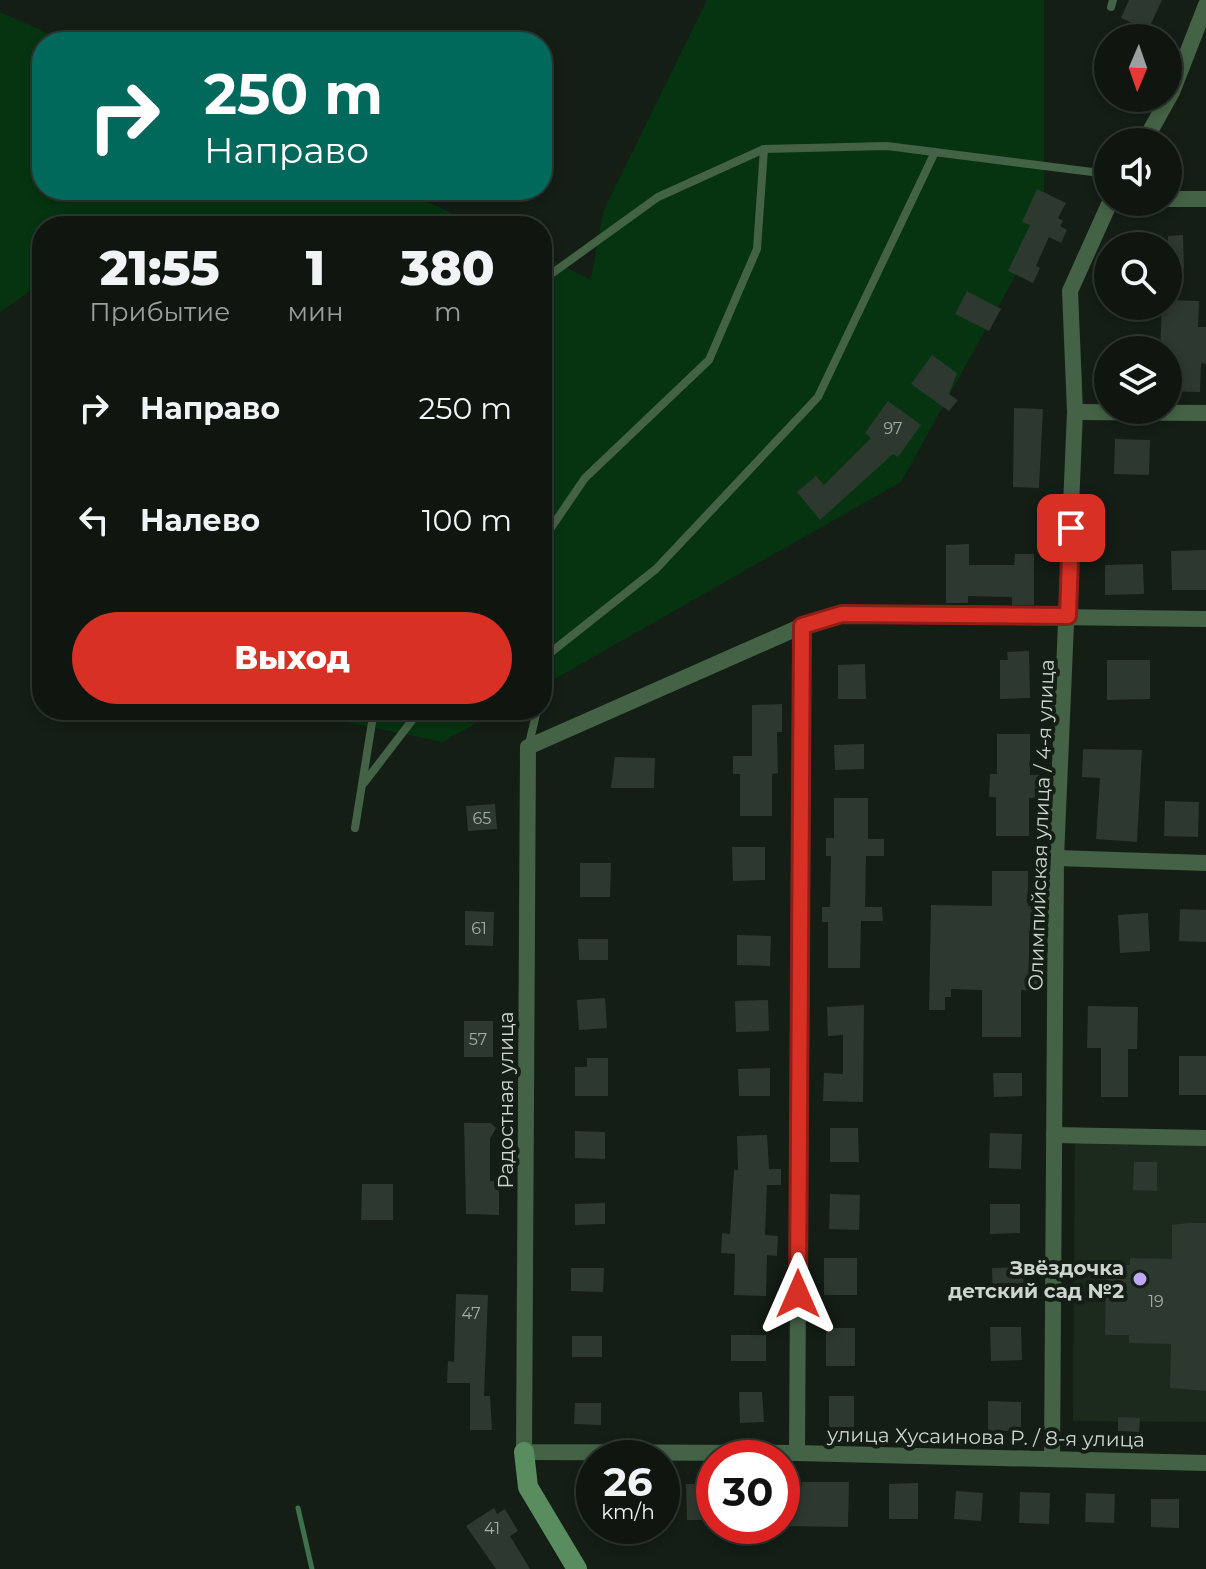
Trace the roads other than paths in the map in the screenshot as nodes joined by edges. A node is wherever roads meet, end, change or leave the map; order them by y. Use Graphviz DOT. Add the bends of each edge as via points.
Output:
graph roads {
  1 [pos="1205,6"];
  2 [pos="1152,128"];
  3 [pos="764,149"];
  4 [pos="935,152"];
  5 [pos="1094,172"];
  6 [pos="1182,199"];
  7 [pos="1206,199"];
  8 [pos="1104,216"];
  9 [pos="552,273"];
  10 [pos="1075,412"];
  11 [pos="1206,413"];
  12 [pos="552,526"];
  13 [pos="1068,616"];
  14 [pos="1206,619"];
  15 [pos="802,626"];
  16 [pos="552,651"];
  17 [pos="372,720"];
  18 [pos="412,720"];
  19 [pos="535,720"];
  20 [pos="528,747"];
  21 [pos="362,786"];
  22 [pos="355,828"];
  23 [pos="1056,858"];
  24 [pos="1206,863"];
  25 [pos="1054,1135"];
  26 [pos="1206,1138"];
  27 [pos="797,1440"];
  28 [pos="524,1452"];
  29 [pos="696,1453"];
  30 [pos="800,1453"];
  31 [pos="1052,1459"];
  32 [pos="1206,1463"];
  33 [pos="577,1569"];
  1 -- 2 [label="street" via="1172,92"];
  3 -- 4 [label="lane" via="887,146"];
  3 -- 9 [label="lane" via="658,197"];
  3 -- 12 [label="lane" via="757,249 709,360 585,478"];
  4 -- 5 [label="lane"];
  4 -- 16 [label="lane" via="818,397 656,569"];
  6 -- 7 [label="street"];
  8 -- 10 [label="street, Олимпийская улица / 4-я улица" via="1070,291"];
  10 -- 11 [label="street"];
  10 -- 13 [label="street, Олимпийская улица / 4-я улица"];
  13 -- 14 [label="street"];
  13 -- 15 [label="street" via="842,614"];
  13 -- 23 [label="street, Олимпийская улица / 4-я улица"];
  15 -- 20 [label="street"];
  15 -- 27 [label="street"];
  17 -- 21 [label="lane"];
  18 -- 21 [label="lane"];
  19 -- 20 [label="lane"];
  20 -- 28 [label="street, Радостная улица"];
  21 -- 22 [label="lane"];
  23 -- 24 [label="street"];
  23 -- 25 [label="street, Олимпийская улица / 4-я улица"];
  25 -- 26 [label="street"];
  25 -- 31 [label="street, Олимпийская улица / 4-я улица"];
  28 -- 29 [label="street, улица Хусаинова Р. / 8-я улица"];
  28 -- 33 [label="street" via="528,1487"];
  30 -- 31 [label="street, улица Хусаинова Р. / 8-я улица"];
  31 -- 32 [label="street, улица Хусаинова Р. / 8-я улица"];
}
